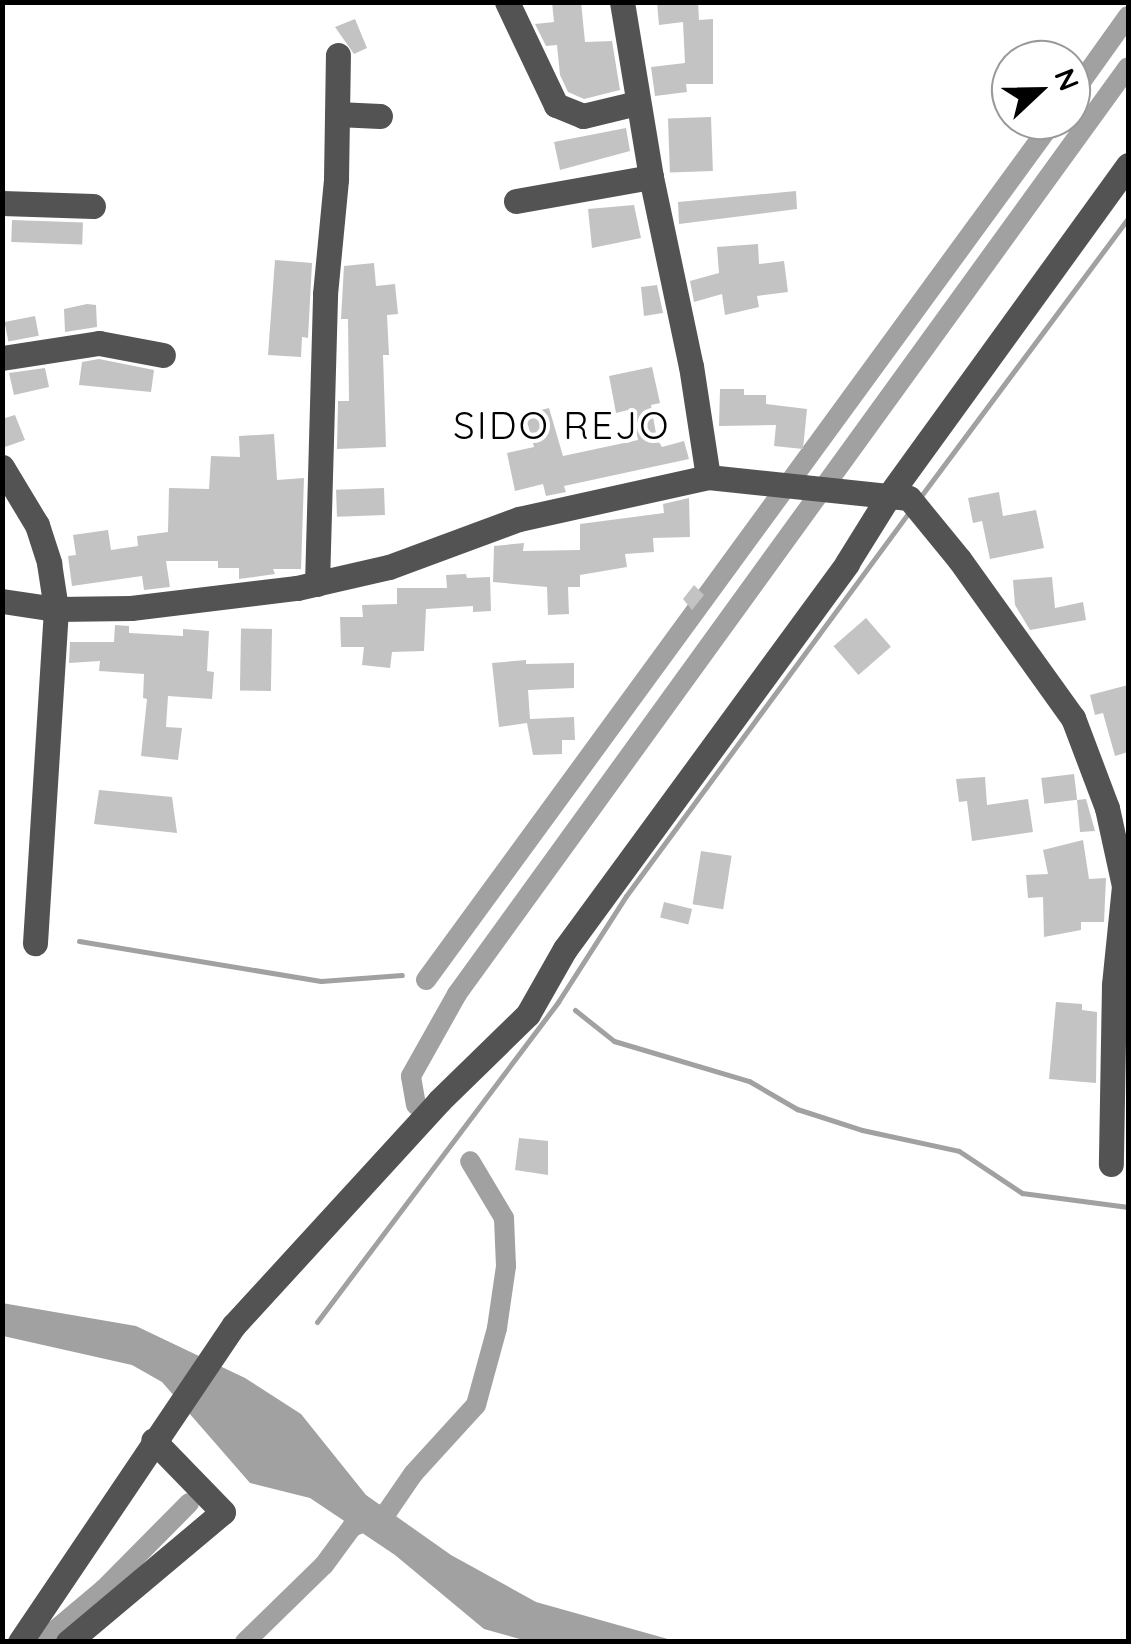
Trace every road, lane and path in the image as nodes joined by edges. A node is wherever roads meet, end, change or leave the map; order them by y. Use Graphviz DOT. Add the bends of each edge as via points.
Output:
graph roads {
  1 [pos="507,2"];
  2 [pos="622,2"];
  3 [pos="338,55"];
  4 [pos="637,102"];
  5 [pos="337,114"];
  6 [pos="380,116"];
  7 [pos="1128,165"];
  8 [pos="650,177"];
  9 [pos="516,201"];
  10 [pos="2,203"];
  11 [pos="93,206"];
  12 [pos="163,355"];
  13 [pos="2,358"];
  14 [pos="2,467"];
  15 [pos="708,477"];
  16 [pos="908,502"];
  17 [pos="318,584"];
  18 [pos="2,602"];
  19 [pos="56,609"];
  20 [pos="35,943"];
  21 [pos="1111,1164"];
  22 [pos="158,1434"];
  23 [pos="20,1640"];
  24 [pos="68,1642"];
  1 -- 4 [label="street" via="556,105 583,116"];
  2 -- 4 [label="street"];
  3 -- 5 [label="street"];
  4 -- 8 [label="street"];
  5 -- 6 [label="street"];
  5 -- 17 [label="street" via="324,294"];
  7 -- 16 [label="street"];
  8 -- 9 [label="street"];
  8 -- 15 [label="street"];
  10 -- 11 [label="street"];
  12 -- 13 [label="street" via="99,343"];
  14 -- 19 [label="street" via="36,525"];
  15 -- 16 [label="street"];
  15 -- 17 [label="street" via="519,520 389,567"];
  16 -- 21 [label="street" via="1072,718 1106,808 1124,886 1114,985"];
  16 -- 22 [label="street" via="848,563 565,949 528,1014 405,1136 234,1326"];
  17 -- 19 [label="street" via="212,602"];
  18 -- 19 [label="street"];
  19 -- 20 [label="street"];
  22 -- 23 [label="street"];
  22 -- 24 [label="street" via="223,1512"];
}
